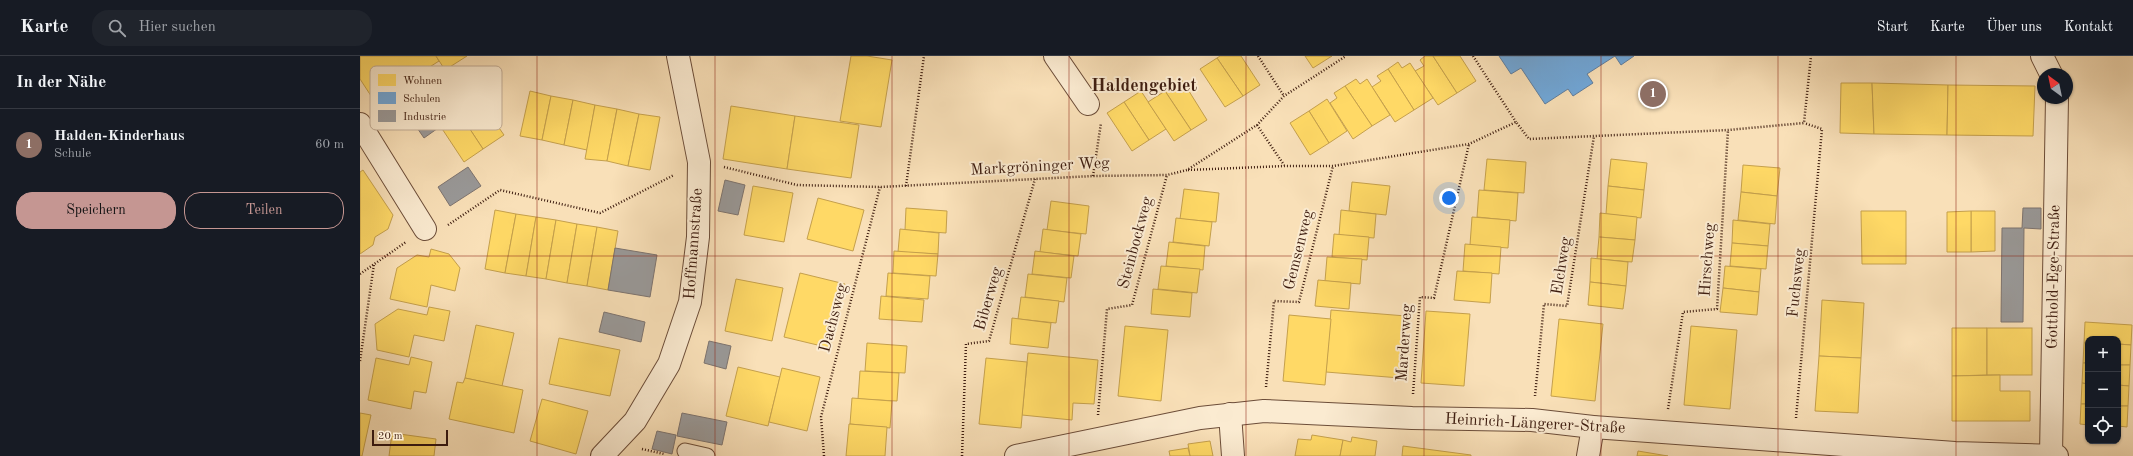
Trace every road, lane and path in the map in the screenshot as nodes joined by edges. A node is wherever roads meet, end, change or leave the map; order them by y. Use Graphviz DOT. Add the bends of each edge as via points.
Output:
graph roads {
  1 [pos="678,56"];
  2 [pos="924,56"];
  3 [pos="1055,56"];
  4 [pos="1258,56"];
  5 [pos="1346,56"];
  6 [pos="1473,56"];
  7 [pos="1811,56"];
  8 [pos="2042,56"];
  9 [pos="2048,68"];
  10 [pos="1284,96"];
  11 [pos="1088,104"];
  12 [pos="2057,104"];
  13 [pos="1516,122"];
  14 [pos="1804,123"];
  15 [pos="360,124"];
  16 [pos="1258,125"];
  17 [pos="1728,130"];
  18 [pos="1594,136"];
  19 [pos="1469,144"];
  20 [pos="699,162"];
  21 [pos="1284,166"];
  22 [pos="1332,166"];
  23 [pos="1187,170"];
  24 [pos="1167,175"];
  25 [pos="1093,176"];
  26 [pos="1036,179"];
  27 [pos="906,186"];
  28 [pos="880,187"];
  29 [pos="425,229"];
  30 [pos="374,264"];
  31 [pos="360,274"];
  32 [pos="360,361"];
  33 [pos="1266,386"];
  34 [pos="1413,395"];
  35 [pos="1535,399"];
  36 [pos="1668,408"];
  37 [pos="1230,414"];
  38 [pos="1593,427"];
  39 [pos="1096,439"];
  40 [pos="1794,440"];
  41 [pos="648,450"];
  42 [pos="685,451"];
  43 [pos="666,455"];
  44 [pos="1955,455"];
  45 [pos="602,456"];
  46 [pos="707,456"];
  47 [pos="824,456"];
  48 [pos="962,456"];
  49 [pos="1016,456"];
  50 [pos="1232,456"];
  51 [pos="1588,456"];
  52 [pos="2054,456"];
  1 -- 20 [label="street, Hoffmannstraße"];
  2 -- 27 [label="path"];
  3 -- 11 [label="street"];
  4 -- 10 [label="path"];
  5 -- 10 [label="path, Markgröninger Weg"];
  6 -- 13 [label="path"];
  7 -- 14 [label="path"];
  8 -- 9 [label="street"];
  10 -- 16 [label="path, Markgröninger Weg"];
  11 -- 25 [label="path" via="1103,125"];
  12 -- 52 [label="street, Gotthold-Ege-Straße"];
  13 -- 18 [label="path" via="1529,139"];
  13 -- 19 [label="path"];
  14 -- 17 [label="path"];
  14 -- 40 [label="path, Fuchsweg" via="1822,128"];
  15 -- 29 [label="street"];
  16 -- 21 [label="path"];
  16 -- 23 [label="path, Markgröninger Weg"];
  17 -- 18 [label="path"];
  17 -- 36 [label="path, Hirschweg" via="1717,309 1683,312"];
  18 -- 35 [label="path, Elchweg" via="1567,306 1544,304"];
  19 -- 22 [label="path"];
  19 -- 34 [label="path, Marderweg" via="1434,298 1420,297"];
  20 -- 28 [label="path, Markgröninger Weg" via="797,185"];
  20 -- 29 [label="path" via="600,213 500,190 442,228"];
  20 -- 45 [label="street, Hoffmannstraße" via="698,237 690,302 669,364 635,421"];
  21 -- 22 [label="path"];
  21 -- 23 [label="path"];
  22 -- 33 [label="path, Gemsenweg" via="1299,302 1274,301"];
  23 -- 24 [label="path, Markgröninger Weg"];
  24 -- 25 [label="path, Markgröninger Weg"];
  24 -- 39 [label="path, Steinbockweg" via="1132,305 1106,309"];
  25 -- 26 [label="path, Markgröninger Weg"];
  26 -- 27 [label="path, Markgröninger Weg"];
  26 -- 48 [label="path, Biberweg" via="989,341 966,344"];
  27 -- 28 [label="path, Markgröninger Weg"];
  28 -- 47 [label="path, Dachsweg" via="821,417"];
  29 -- 30 [label="path"];
  30 -- 31 [label="path"];
  30 -- 32 [label="path"];
  37 -- 38 [label="street, Heinrich-Längerer-Straße" via="1264,411 1412,418 1532,420"];
  37 -- 39 [label="street, Heinrich-Längerer-Straße"];
  37 -- 50 [label="street"];
  38 -- 40 [label="street, Heinrich-Längerer-Straße"];
  38 -- 51 [label="street"];
  39 -- 49 [label="street, Heinrich-Längerer-Straße"];
  40 -- 44 [label="street, Heinrich-Längerer-Straße"];
  41 -- 43 [label="path"];
  42 -- 46 [label="lane"];
  44 -- 52 [label="street, Heinrich-Längerer-Straße"];
}
